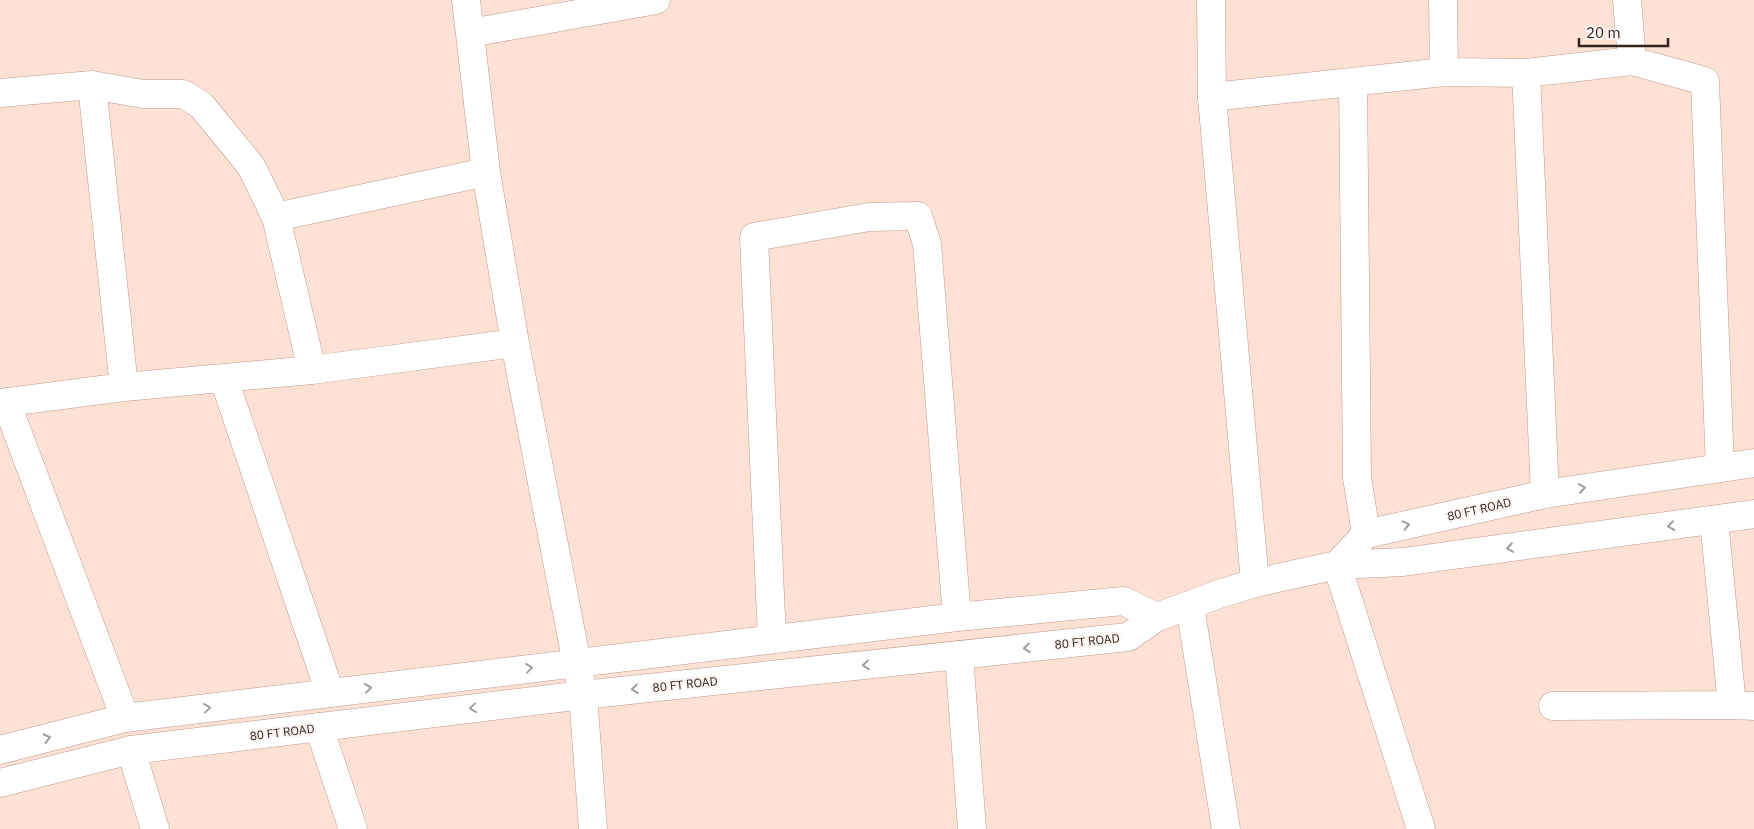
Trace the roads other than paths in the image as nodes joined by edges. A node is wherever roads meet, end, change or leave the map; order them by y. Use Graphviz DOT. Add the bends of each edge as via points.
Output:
graph roads {
  1 [pos="466,0"];
  2 [pos="656,0"];
  3 [pos="1211,0"];
  4 [pos="1443,0"];
  5 [pos="1627,0"];
  6 [pos="470,33"];
  7 [pos="1632,61"];
  8 [pos="1444,72"];
  9 [pos="1526,73"];
  10 [pos="1353,82"];
  11 [pos="92,85"];
  12 [pos="0,93"];
  13 [pos="1212,97"];
  14 [pos="486,172"];
  15 [pos="276,217"];
  16 [pos="515,343"];
  17 [pos="312,370"];
  18 [pos="224,380"];
  19 [pos="124,387"];
  20 [pos="3,402"];
  21 [pos="1754,463"];
  22 [pos="1720,468"];
  23 [pos="1545,494"];
  24 [pos="1754,514"];
  25 [pos="1714,520"];
  26 [pos="1366,534"];
  27 [pos="1337,565"];
  28 [pos="1255,583"];
  29 [pos="1190,606"];
  30 [pos="957,617"];
  31 [pos="1157,617"];
  32 [pos="772,639"];
  33 [pos="959,655"];
  34 [pos="578,661"];
  35 [pos="330,693"];
  36 [pos="583,695"];
  37 [pos="1743,705"];
  38 [pos="1553,706"];
  39 [pos="125,718"];
  40 [pos="319,727"];
  41 [pos="0,750"];
  42 [pos="131,750"];
  43 [pos="0,783"];
  44 [pos="154,829"];
  45 [pos="353,829"];
  46 [pos="593,829"];
  47 [pos="972,829"];
  48 [pos="1226,829"];
  49 [pos="1421,829"];
  1 -- 6 [label="street"];
  2 -- 6 [label="street"];
  3 -- 13 [label="street"];
  4 -- 8 [label="street"];
  5 -- 7 [label="street"];
  6 -- 14 [label="street"];
  7 -- 9 [label="street"];
  7 -- 22 [label="street" via="1705,81"];
  8 -- 9 [label="street"];
  8 -- 10 [label="street"];
  9 -- 23 [label="street"];
  10 -- 13 [label="street"];
  10 -- 26 [label="street" via="1358,477"];
  11 -- 12 [label="street"];
  11 -- 15 [label="street" via="143,94 183,94 201,105 251,166"];
  11 -- 19 [label="street"];
  13 -- 28 [label="street"];
  14 -- 15 [label="street"];
  14 -- 16 [label="street"];
  15 -- 17 [label="street"];
  16 -- 17 [label="street"];
  16 -- 34 [label="street"];
  17 -- 18 [label="street"];
  18 -- 19 [label="street"];
  18 -- 35 [label="street"];
  19 -- 20 [label="street"];
  20 -- 39 [label="street"];
  21 -- 22 [label="street, 80 FT ROAD"];
  23 -- 22 [label="street, 80 FT ROAD, one-way"];
  26 -- 23 [label="street, 80 FT ROAD, one-way"];
  24 -- 25 [label="street"];
  25 -- 27 [label="street, one-way" via="1403,562"];
  25 -- 37 [label="street"];
  26 -- 27 [label="street"];
  27 -- 28 [label="street, 80 FT ROAD"];
  27 -- 49 [label="street"];
  28 -- 29 [label="street, 80 FT ROAD"];
  29 -- 31 [label="street, 80 FT ROAD"];
  29 -- 48 [label="street"];
  30 -- 31 [label="street" via="1123,601"];
  30 -- 32 [label="street"];
  30 -- 32 [label="street" via="927,244 918,216 869,217 754,237"];
  31 -- 33 [label="street, 80 FT ROAD, one-way" via="1128,637"];
  32 -- 34 [label="street"];
  33 -- 36 [label="street, 80 FT ROAD, one-way"];
  33 -- 47 [label="street"];
  35 -- 34 [label="street, one-way"];
  34 -- 36 [label="street"];
  39 -- 35 [label="street, one-way"];
  36 -- 40 [label="street, 80 FT ROAD, one-way"];
  36 -- 46 [label="street"];
  37 -- 38 [label="street"];
  41 -- 39 [label="street, one-way"];
  40 -- 42 [label="street, 80 FT ROAD"];
  40 -- 45 [label="street"];
  42 -- 43 [label="street, 80 FT ROAD"];
  42 -- 44 [label="street"];
}
